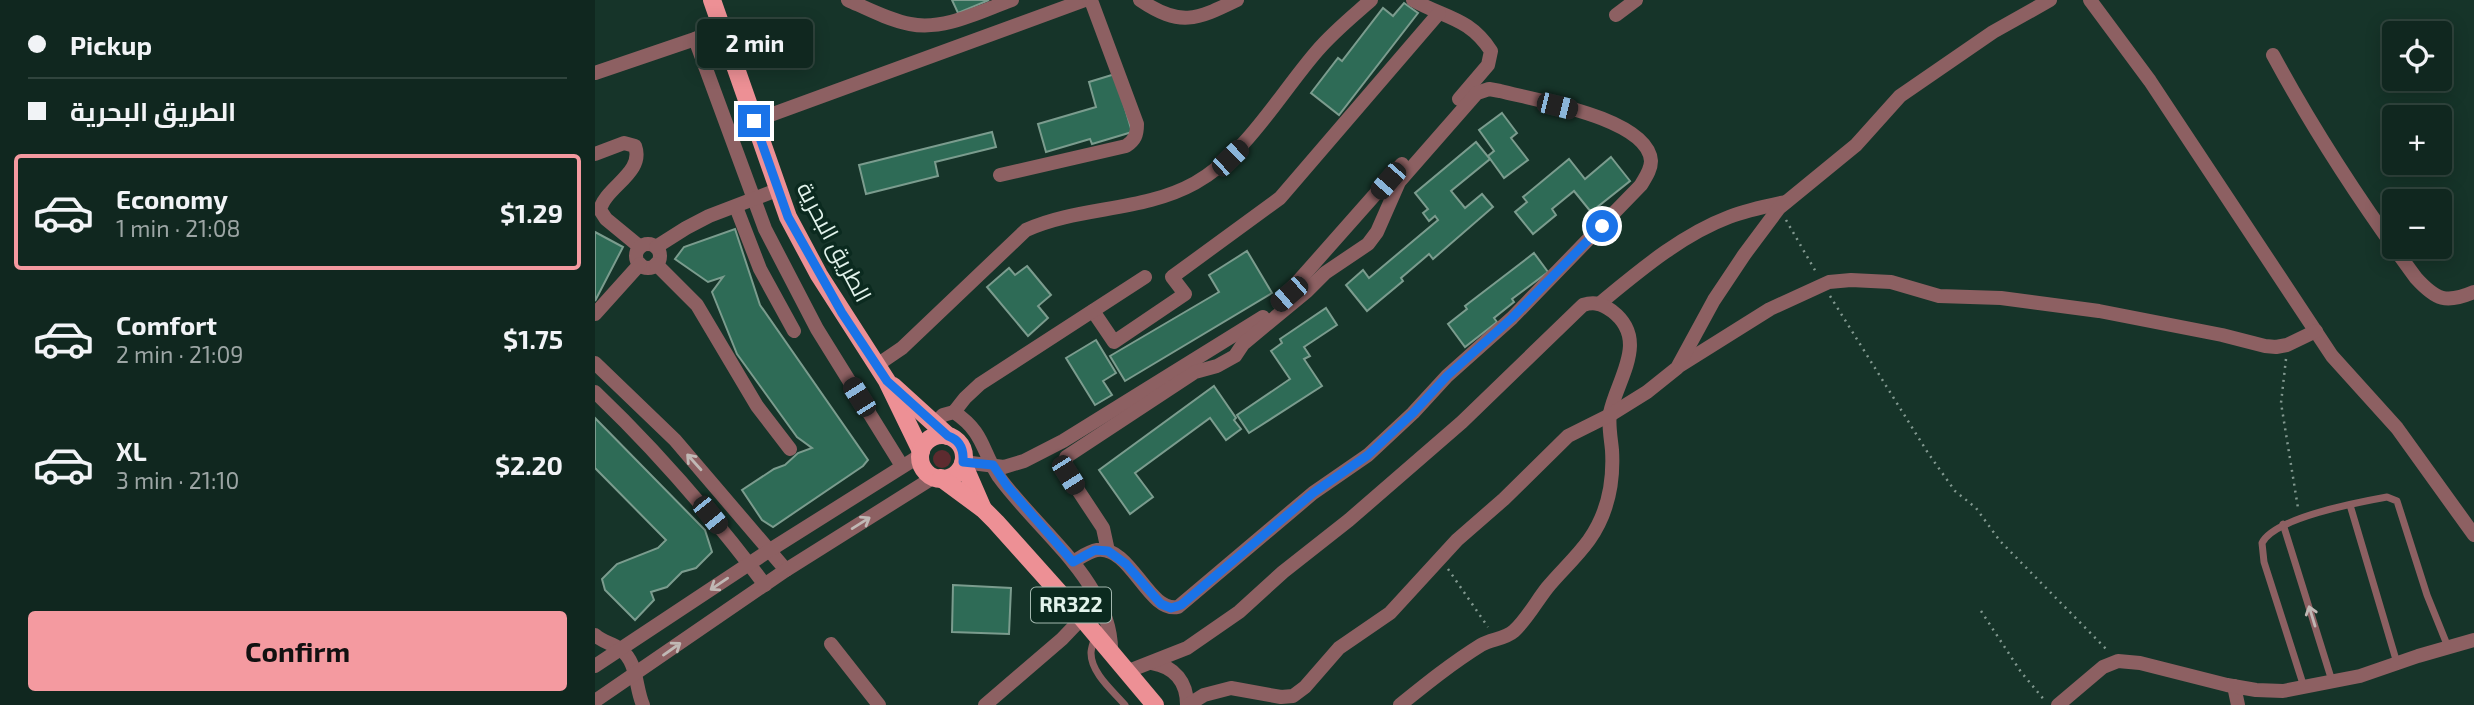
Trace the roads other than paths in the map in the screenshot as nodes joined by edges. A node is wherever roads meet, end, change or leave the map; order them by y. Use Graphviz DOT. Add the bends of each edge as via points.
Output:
graph roads {
  1 [pos="712,0"];
  2 [pos="849,0"];
  3 [pos="1012,0"];
  4 [pos="1087,0"];
  5 [pos="1140,0"];
  6 [pos="1237,0"];
  7 [pos="1371,0"];
  8 [pos="1413,0"];
  9 [pos="1636,0"];
  10 [pos="2050,0"];
  11 [pos="2090,0"];
  12 [pos="1439,12"];
  13 [pos="1616,15"];
  14 [pos="722,27"];
  15 [pos="695,39"];
  16 [pos="2273,55"];
  17 [pos="595,73"];
  18 [pos="754,121"];
  19 [pos="595,154"];
  20 [pos="1000,175"];
  21 [pos="777,190"];
  22 [pos="754,200"];
  23 [pos="1784,205"];
  24 [pos="736,207"];
  25 [pos="598,209"];
  26 [pos="640,247"];
  27 [pos="656,247"];
  28 [pos="640,264"];
  29 [pos="656,264"];
  30 [pos="1145,277"];
  31 [pos="2474,292"];
  32 [pos="1599,304"];
  33 [pos="1093,311"];
  34 [pos="595,314"];
  35 [pos="794,331"];
  36 [pos="2316,331"];
  37 [pos="595,363"];
  38 [pos="877,365"];
  39 [pos="1677,368"];
  40 [pos="887,381"];
  41 [pos="595,392"];
  42 [pos="954,412"];
  43 [pos="1610,415"];
  44 [pos="941,430"];
  45 [pos="790,449"];
  46 [pos="921,453"];
  47 [pos="963,462"];
  48 [pos="993,465"];
  49 [pos="902,466"];
  50 [pos="938,477"];
  51 [pos="2350,505"];
  52 [pos="983,509"];
  53 [pos="2283,524"];
  54 [pos="2474,535"];
  55 [pos="770,550"];
  56 [pos="1108,551"];
  57 [pos="1073,562"];
  58 [pos="749,564"];
  59 [pos="786,570"];
  60 [pos="765,585"];
  61 [pos="1082,618"];
  62 [pos="1095,635"];
  63 [pos="597,637"];
  64 [pos="2474,640"];
  65 [pos="831,645"];
  66 [pos="2448,647"];
  67 [pos="621,649"];
  68 [pos="1111,654"];
  69 [pos="1152,663"];
  70 [pos="2397,663"];
  71 [pos="599,664"];
  72 [pos="1126,672"];
  73 [pos="636,673"];
  74 [pos="2333,682"];
  75 [pos="618,685"];
  76 [pos="2234,687"];
  77 [pos="2305,688"];
  78 [pos="641,700"];
  79 [pos="595,701"];
  80 [pos="879,705"];
  81 [pos="985,705"];
  82 [pos="1125,705"];
  83 [pos="1155,705"];
  84 [pos="1187,705"];
  85 [pos="1400,705"];
  86 [pos="2058,705"];
  87 [pos="2238,705"];
  1 -- 14 [label="main road, الطريق البحرية / RR322"];
  2 -- 3 [label="street" via="920,26 954,21"];
  4 -- 18 [label="street"];
  4 -- 20 [label="street" via="1092,3 1137,133 1126,146"];
  5 -- 6 [label="street" via="1178,18 1210,13"];
  7 -- 38 [label="street" via="1318,48 1242,146 1217,169 1174,194 1047,221 1026,230 902,348"];
  8 -- 12 [label="street"];
  9 -- 13 [label="street"];
  10 -- 23 [label="street" via="1915,83 1856,145"];
  11 -- 36 [label="street" via="2150,81"];
  12 -- 33 [label="street" via="1280,198 1173,277 1185,295 1114,342"];
  12 -- 48 [label="street" via="1476,32 1491,51 1488,65 1289,294 1262,317 1063,441 1024,461"];
  14 -- 15 [label="street"];
  14 -- 18 [label="main road, الطريق البحرية / RR322"];
  15 -- 17 [label="street"];
  15 -- 22 [label="street"];
  16 -- 31 [label="street" via="2350,187 2416,278 2441,298"];
  18 -- 21 [label="main road, الطريق البحرية / RR322"];
  19 -- 25 [label="street" via="624,143 637,151 631,169"];
  21 -- 22 [label="street"];
  21 -- 38 [label="main road, الطريق البحرية / RR322" via="820,275"];
  22 -- 24 [label="street"];
  22 -- 49 [label="street" via="773,247 817,329"];
  23 -- 32 [label="street" via="1729,217 1705,229"];
  23 -- 39 [label="street" via="1714,300"];
  24 -- 27 [label="street" via="686,228"];
  24 -- 35 [label="street" via="760,269"];
  25 -- 26 [label="street"];
  26 -- 27 [label="street"];
  26 -- 28 [label="street" via="636,256"];
  27 -- 29 [label="street" via="660,256"];
  28 -- 29 [label="street"];
  28 -- 34 [label="street"];
  29 -- 45 [label="street" via="697,305 744,386"];
  30 -- 33 [label="street"];
  32 -- 43 [label="street" via="1622,319 1630,340 1627,366"];
  32 -- 69 [label="street" via="1583,305 1462,422 1239,612 1200,641"];
  33 -- 42 [label="street" via="980,384"];
  36 -- 39 [label="street" via="2287,345 2265,346 2048,303 1939,296 1891,282 1851,280 1823,284 1770,309"];
  36 -- 54 [label="street" via="2332,356 2404,438"];
  55 -- 37 [label="street, one-way" via="675,440"];
  38 -- 40 [label="main road, الطريق البحرية / RR322"];
  39 -- 43 [label="street"];
  40 -- 44 [label="main road, RR322"];
  40 -- 46 [label="main road, RR322"];
  41 -- 58 [label="street" via="661,460"];
  42 -- 44 [label="street" via="943,415"];
  42 -- 48 [label="street" via="981,439"];
  43 -- 84 [label="street" via="1569,436 1440,557 1390,613 1339,649 1293,696 1231,688"];
  43 -- 85 [label="street" via="1612,483 1608,503 1588,541 1510,634 1484,643"];
  44 -- 46 [label="main road"];
  44 -- 47 [label="main road, RR322" via="962,447"];
  46 -- 49 [label="street"];
  46 -- 50 [label="main road, RR322" via="923,466"];
  47 -- 48 [label="street"];
  47 -- 50 [label="main road" via="955,474"];
  47 -- 52 [label="main road, RR322"];
  48 -- 57 [label="street"];
  49 -- 55 [label="street"];
  50 -- 52 [label="main road, RR322"];
  59 -- 50 [label="street, one-way"];
  51 -- 53 [label="lane"];
  51 -- 66 [label="lane" via="2387,497 2397,501"];
  51 -- 70 [label="lane"];
  52 -- 61 [label="main road, RR322"];
  74 -- 53 [label="lane, one-way"];
  53 -- 77 [label="lane" via="2265,537 2262,551"];
  55 -- 58 [label="street"];
  55 -- 59 [label="street"];
  56 -- 56 [label="street" via="1126,564 1161,604 1178,607 1313,493 1368,455 1512,318 1640,185 1651,161 1640,141 1614,123 1578,111 1489,89 1476,93 1399,182 1368,244 1325,273 1235,356 1195,372 1066,457 1068,475 1104,528"];
  56 -- 57 [label="street" via="1095,550"];
  57 -- 68 [label="street" via="1107,617"];
  58 -- 60 [label="street"];
  58 -- 67 [label="street, one-way"];
  59 -- 60 [label="street"];
  73 -- 60 [label="street, one-way"];
  61 -- 62 [label="main road, RR322"];
  61 -- 81 [label="street"];
  62 -- 68 [label="main road, RR322"];
  62 -- 82 [label="lane" via="1093,664"];
  63 -- 67 [label="street"];
  63 -- 71 [label="street"];
  64 -- 66 [label="street"];
  65 -- 80 [label="street"];
  66 -- 70 [label="street"];
  67 -- 71 [label="street"];
  67 -- 73 [label="street"];
  68 -- 72 [label="main road, RR322"];
  69 -- 72 [label="street"];
  69 -- 84 [label="street" via="1174,671 1187,695"];
  70 -- 74 [label="street"];
  71 -- 75 [label="street"];
  72 -- 83 [label="main road, RR322"];
  73 -- 75 [label="street"];
  73 -- 78 [label="street"];
  74 -- 77 [label="street"];
  75 -- 78 [label="street"];
  75 -- 79 [label="street"];
  76 -- 77 [label="street"];
  76 -- 86 [label="street" via="2118,661 2103,667"];
  76 -- 87 [label="street"];
}
